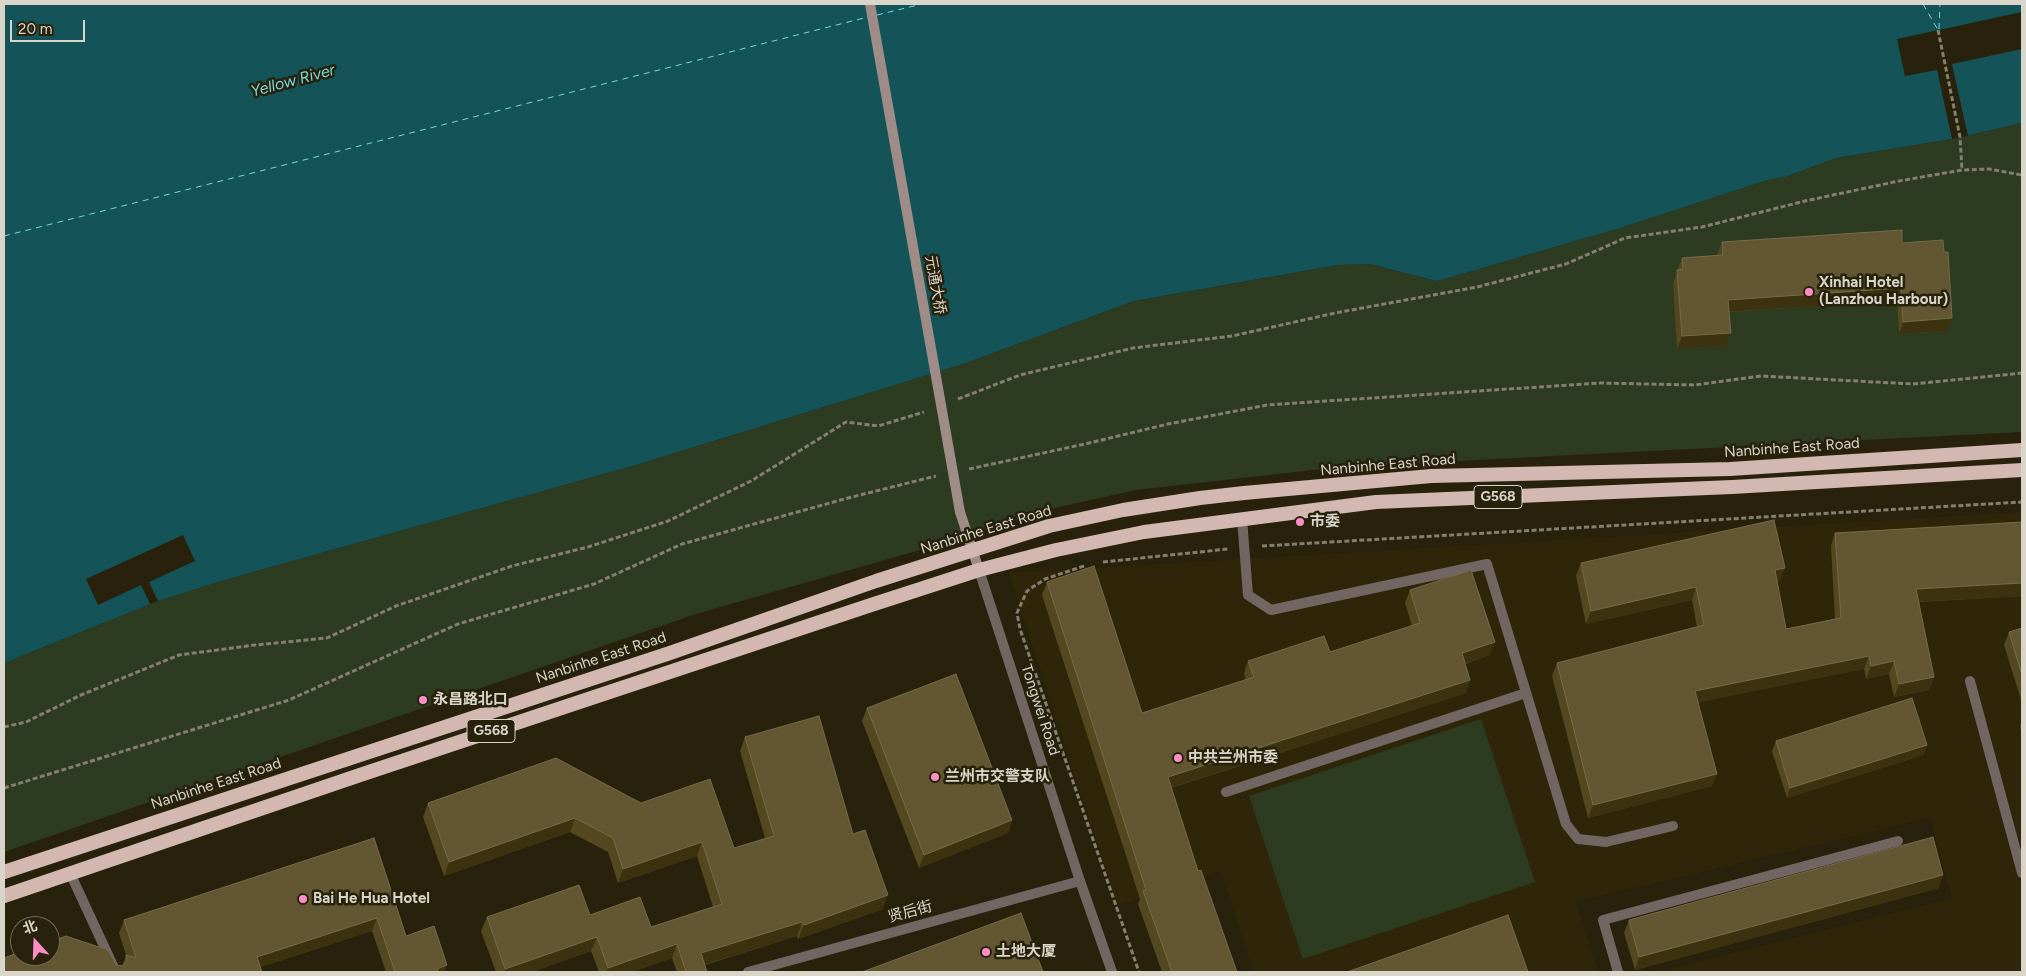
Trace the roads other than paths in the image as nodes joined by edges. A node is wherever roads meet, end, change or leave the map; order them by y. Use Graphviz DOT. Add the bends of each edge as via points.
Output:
graph roads {
  1 [pos="870,4"];
  2 [pos="2022,450"];
  3 [pos="2022,470"];
  4 [pos="1242,519"];
  5 [pos="973,550"];
  6 [pos="979,570"];
  7 [pos="1970,681"];
  8 [pos="1526,693"];
  9 [pos="1226,792"];
  10 [pos="1674,826"];
  11 [pos="1898,841"];
  12 [pos="4,872"];
  13 [pos="70,873"];
  14 [pos="2022,873"];
  15 [pos="1080,881"];
  16 [pos="4,896"];
  17 [pos="116,972"];
  18 [pos="748,972"];
  19 [pos="1112,972"];
  20 [pos="1618,972"];
  1 -- 5 [label="main road, 元通大桥, bridge" via="960,512"];
  2 -- 5 [label="highway, Nanbinhe East Road / G568" via="1730,469 1431,476 1244,492 1123,510 1049,526"];
  3 -- 4 [label="highway, G568" via="1732,487 1376,502"];
  4 -- 6 [label="highway, G568" via="1134,534"];
  4 -- 8 [label="street" via="1248,595 1271,610 1487,564"];
  5 -- 6 [label="main road, 元通大桥"];
  5 -- 12 [label="highway, Nanbinhe East Road / G568"];
  6 -- 13 [label="highway, G568"];
  6 -- 15 [label="street, Tongwei Road"];
  7 -- 14 [label="street"];
  8 -- 9 [label="street"];
  8 -- 10 [label="street" via="1566,824 1578,839 1606,842"];
  11 -- 20 [label="street" via="1604,920"];
  13 -- 16 [label="highway, G568"];
  13 -- 17 [label="street"];
  15 -- 18 [label="street, 贤后街"];
  15 -- 19 [label="street, Tongwei Road"];
}
